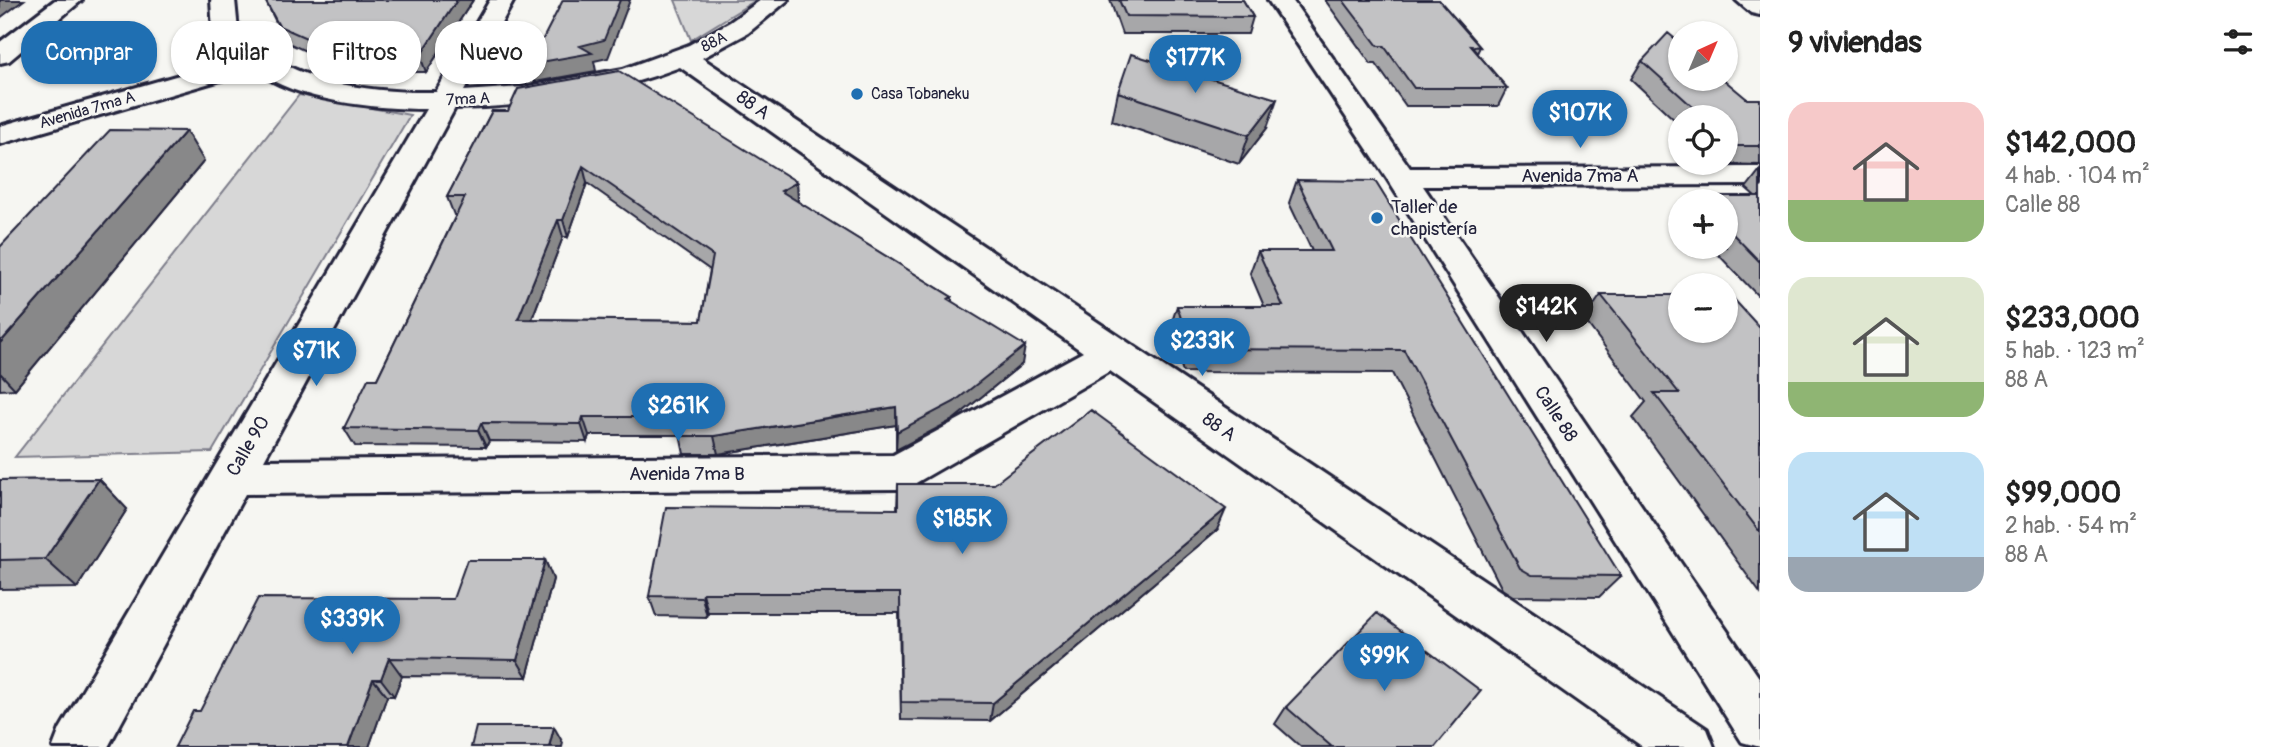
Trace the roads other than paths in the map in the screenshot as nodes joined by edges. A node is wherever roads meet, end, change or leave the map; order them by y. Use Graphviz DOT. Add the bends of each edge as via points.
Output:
graph roads {
  1 [pos="70,0"];
  2 [pos="223,0"];
  3 [pos="502,0"];
  4 [pos="776,0"];
  5 [pos="1280,0"];
  6 [pos="1748,0"];
  7 [pos="1760,8"];
  8 [pos="224,21"];
  9 [pos="0,55"];
  10 [pos="684,57"];
  11 [pos="293,79"];
  12 [pos="177,84"];
  13 [pos="444,101"];
  14 [pos="0,135"];
  15 [pos="1760,176"];
  16 [pos="1401,177"];
  17 [pos="1111,353"];
  18 [pos="230,477"];
  19 [pos="1760,724"];
  20 [pos="79,747"];
  21 [pos="1688,747"];
  1 -- 9 [label="street"];
  2 -- 8 [label="street"];
  3 -- 13 [label="street, Calle 90"];
  4 -- 10 [label="street, 88A" via="746,26"];
  5 -- 16 [label="street, Calle 88"];
  6 -- 7 [label="street"];
  10 -- 13 [label="street, 7ma A" via="611,80 542,93"];
  10 -- 17 [label="street, 88 A"];
  11 -- 13 [label="street, 7ma A" via="354,94"];
  12 -- 14 [label="street, Avenida 7ma A"];
  13 -- 18 [label="street, Calle 90"];
  15 -- 16 [label="street, Avenida 7ma A"];
  16 -- 19 [label="street, Calle 88"];
  17 -- 18 [label="street, Avenida 7ma B" via="899,472"];
  17 -- 21 [label="street, 88 A"];
  18 -- 20 [label="street, Calle 90"];
}
